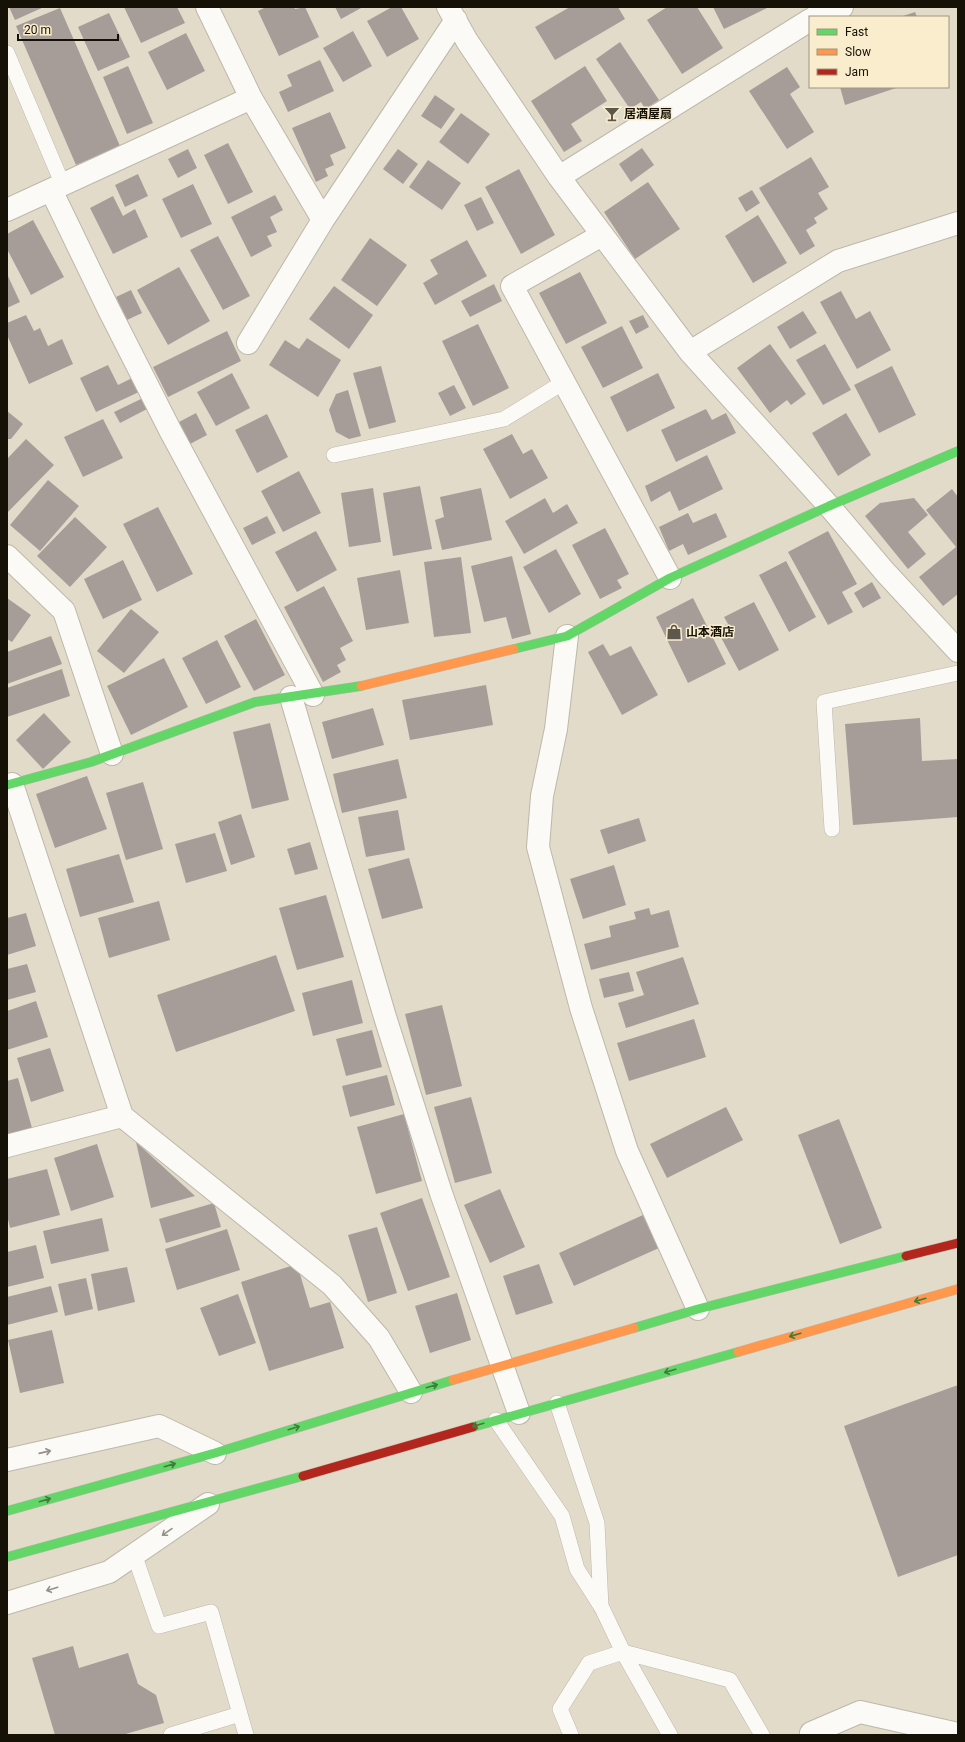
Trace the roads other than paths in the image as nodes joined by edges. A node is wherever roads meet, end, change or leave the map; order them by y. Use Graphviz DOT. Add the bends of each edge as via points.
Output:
graph roads {
  1 [pos="207,7"];
  2 [pos="842,7"];
  3 [pos="452,14"];
  4 [pos="817,16"];
  5 [pos="809,21"];
  6 [pos="7,53"];
  7 [pos="251,98"];
  8 [pos="559,177"];
  9 [pos="57,188"];
  10 [pos="7,210"];
  11 [pos="323,220"];
  12 [pos="958,223"];
  13 [pos="602,235"];
  14 [pos="248,343"];
  15 [pos="690,352"];
  16 [pos="564,382"];
  17 [pos="958,451"];
  18 [pos="334,455"];
  19 [pos="829,506"];
  20 [pos="7,556"];
  21 [pos="670,578"];
  22 [pos="567,636"];
  23 [pos="958,651"];
  24 [pos="958,673"];
  25 [pos="313,694"];
  26 [pos="291,697"];
  27 [pos="112,754"];
  28 [pos="10,785"];
  29 [pos="832,829"];
  30 [pos="122,1116"];
  31 [pos="7,1146"];
  32 [pos="958,1244"];
  33 [pos="958,1289"];
  34 [pos="698,1309"];
  35 [pos="503,1366"];
  36 [pos="411,1392"];
  37 [pos="557,1403"];
  38 [pos="519,1413"];
  39 [pos="496,1420"];
  40 [pos="216,1453"];
  41 [pos="7,1460"];
  42 [pos="210,1502"];
  43 [pos="7,1511"];
  44 [pos="134,1554"];
  45 [pos="7,1557"];
  46 [pos="7,1603"];
  47 [pos="602,1608"];
  48 [pos="623,1652"];
  49 [pos="240,1714"];
  50 [pos="809,1734"];
  51 [pos="958,1734"];
  52 [pos="171,1735"];
  53 [pos="246,1735"];
  54 [pos="571,1735"];
  55 [pos="670,1735"];
  56 [pos="762,1735"];
  1 -- 7 [label="street"];
  2 -- 4 [label="street"];
  3 -- 8 [label="street" via="467,41"];
  3 -- 11 [label="street"];
  5 -- 8 [label="street"];
  6 -- 9 [label="lane"];
  7 -- 9 [label="street"];
  7 -- 11 [label="street"];
  8 -- 13 [label="street"];
  9 -- 10 [label="street"];
  9 -- 25 [label="street" via="109,310"];
  11 -- 14 [label="street"];
  12 -- 15 [label="street" via="838,261"];
  13 -- 15 [label="street"];
  13 -- 16 [label="street" via="512,286"];
  15 -- 19 [label="street"];
  16 -- 18 [label="lane" via="504,420"];
  16 -- 21 [label="street"];
  17 -- 19 [label="street"];
  19 -- 21 [label="street"];
  19 -- 23 [label="street" via="884,572"];
  20 -- 27 [label="street" via="64,611"];
  21 -- 22 [label="street"];
  22 -- 25 [label="street" via="356,687"];
  22 -- 34 [label="street" via="556,729 542,796 538,847 581,1008 627,1151"];
  24 -- 29 [label="lane" via="824,702"];
  25 -- 26 [label="street"];
  26 -- 27 [label="street" via="255,702"];
  26 -- 35 [label="street" via="441,1193"];
  27 -- 28 [label="street"];
  28 -- 30 [label="street"];
  30 -- 31 [label="street"];
  30 -- 36 [label="street" via="332,1285 379,1338"];
  32 -- 34 [label="street"];
  33 -- 37 [label="street, one-way"];
  34 -- 35 [label="street"];
  36 -- 35 [label="street, one-way"];
  35 -- 38 [label="street"];
  40 -- 36 [label="street, one-way"];
  37 -- 38 [label="street"];
  37 -- 47 [label="lane" via="597,1523"];
  38 -- 39 [label="street"];
  39 -- 42 [label="street, one-way"];
  39 -- 47 [label="lane" via="562,1516 577,1569"];
  41 -- 40 [label="street, one-way" via="159,1426"];
  43 -- 40 [label="street, one-way"];
  42 -- 44 [label="street, one-way"];
  42 -- 45 [label="street"];
  44 -- 46 [label="street, one-way" via="109,1572"];
  44 -- 49 [label="lane" via="159,1626 211,1612"];
  47 -- 48 [label="lane"];
  48 -- 54 [label="lane" via="589,1663 560,1709"];
  48 -- 55 [label="lane"];
  48 -- 56 [label="lane" via="730,1680"];
  49 -- 52 [label="lane"];
  49 -- 53 [label="lane"];
  50 -- 51 [label="street" via="860,1712"];
}
